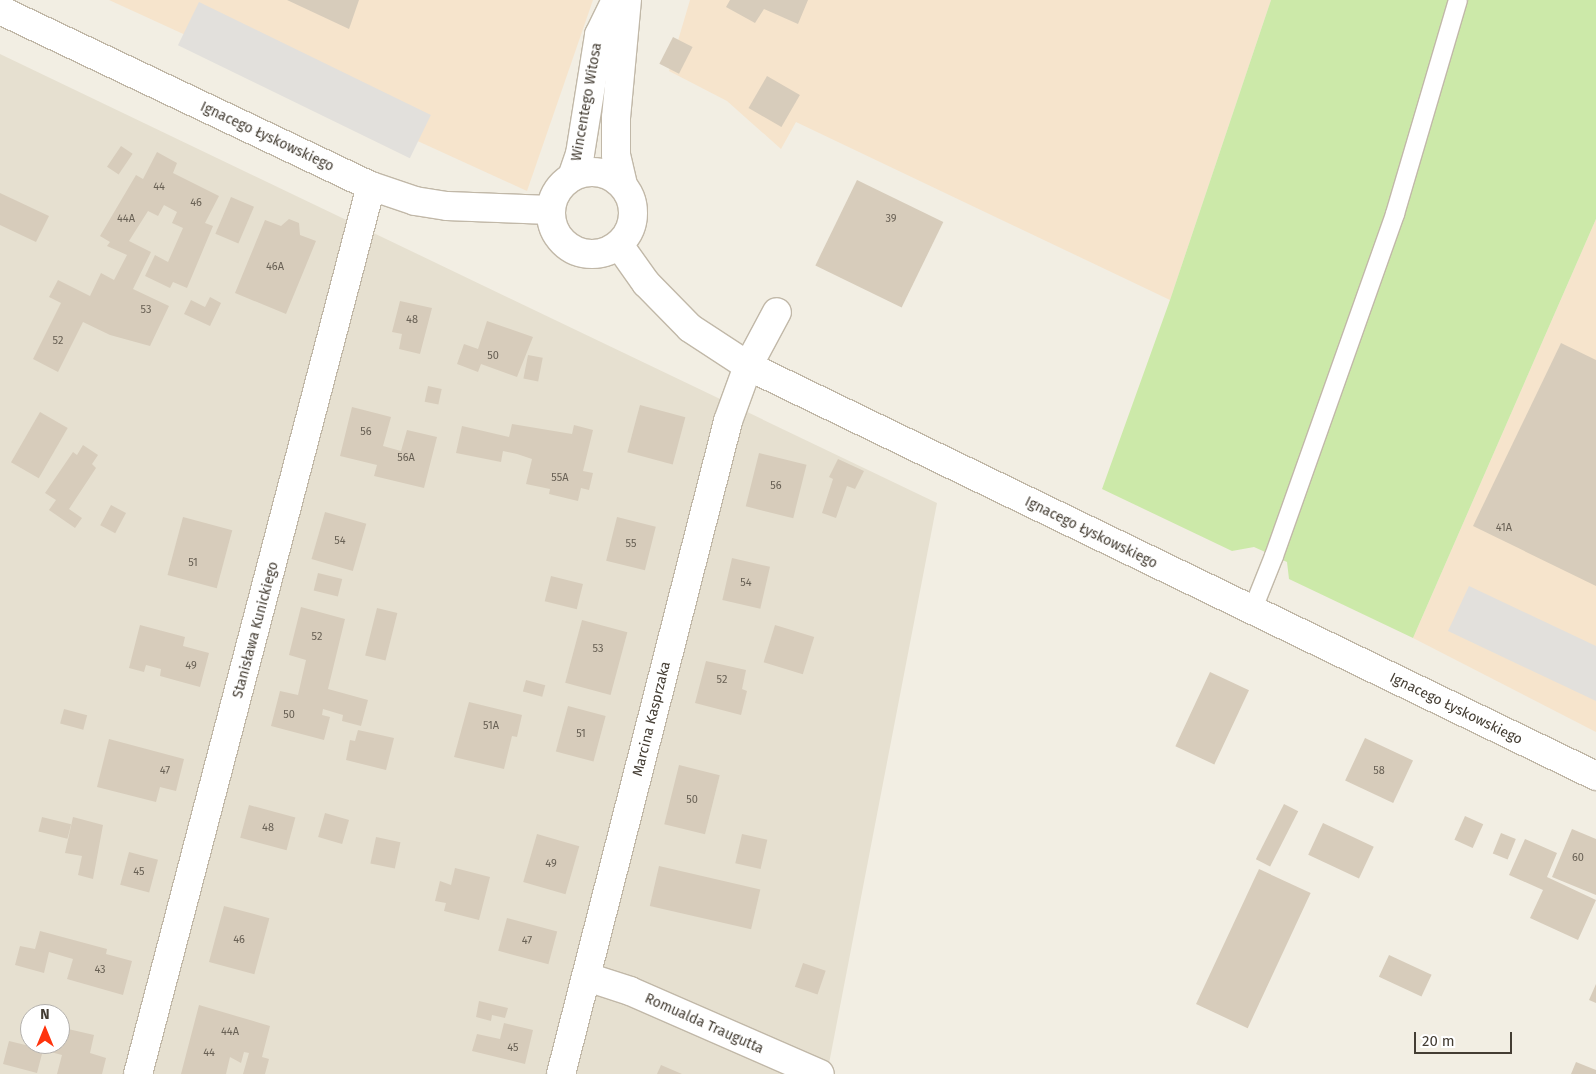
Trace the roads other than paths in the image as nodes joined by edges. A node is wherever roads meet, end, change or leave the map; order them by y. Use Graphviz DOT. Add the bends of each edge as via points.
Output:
graph roads {
  1 [pos="616,0"];
  2 [pos="627,0"];
  3 [pos="1458,0"];
  4 [pos="0,10"];
  5 [pos="572,177"];
  6 [pos="623,185"];
  7 [pos="372,186"];
  8 [pos="550,210"];
  9 [pos="619,245"];
  10 [pos="776,312"];
  11 [pos="748,366"];
  12 [pos="1252,611"];
  13 [pos="1596,776"];
  14 [pos="587,977"];
  15 [pos="138,1074"];
  16 [pos="562,1074"];
  17 [pos="820,1074"];
  1 -- 5 [label="street, Wincentego Witosa" via="600,35 580,154"];
  2 -- 6 [label="street, Wincentego Witosa" via="616,118 616,155"];
  3 -- 12 [label="lane" via="1395,214"];
  4 -- 7 [label="street, Ignacego Łyskowskiego"];
  5 -- 6 [label="street" via="600,172"];
  5 -- 8 [label="street" via="561,185"];
  6 -- 9 [label="street" via="630,196 632,222"];
  7 -- 8 [label="street, Ignacego Łyskowskiego" via="415,201 447,206"];
  7 -- 15 [label="street, Stanisława Kunickiego"];
  8 -- 9 [label="street" via="552,226 569,248 595,255"];
  9 -- 11 [label="street, Ignacego Łyskowskiego" via="646,283 690,328"];
  10 -- 11 [label="street, Marcina Kasprzaka"];
  11 -- 12 [label="street, Ignacego Łyskowskiego"];
  11 -- 14 [label="street, Marcina Kasprzaka" via="728,421"];
  12 -- 13 [label="street, Ignacego Łyskowskiego"];
  14 -- 16 [label="street, Marcina Kasprzaka"];
  14 -- 17 [label="street, Romualda Traugutta" via="630,991"];
}
